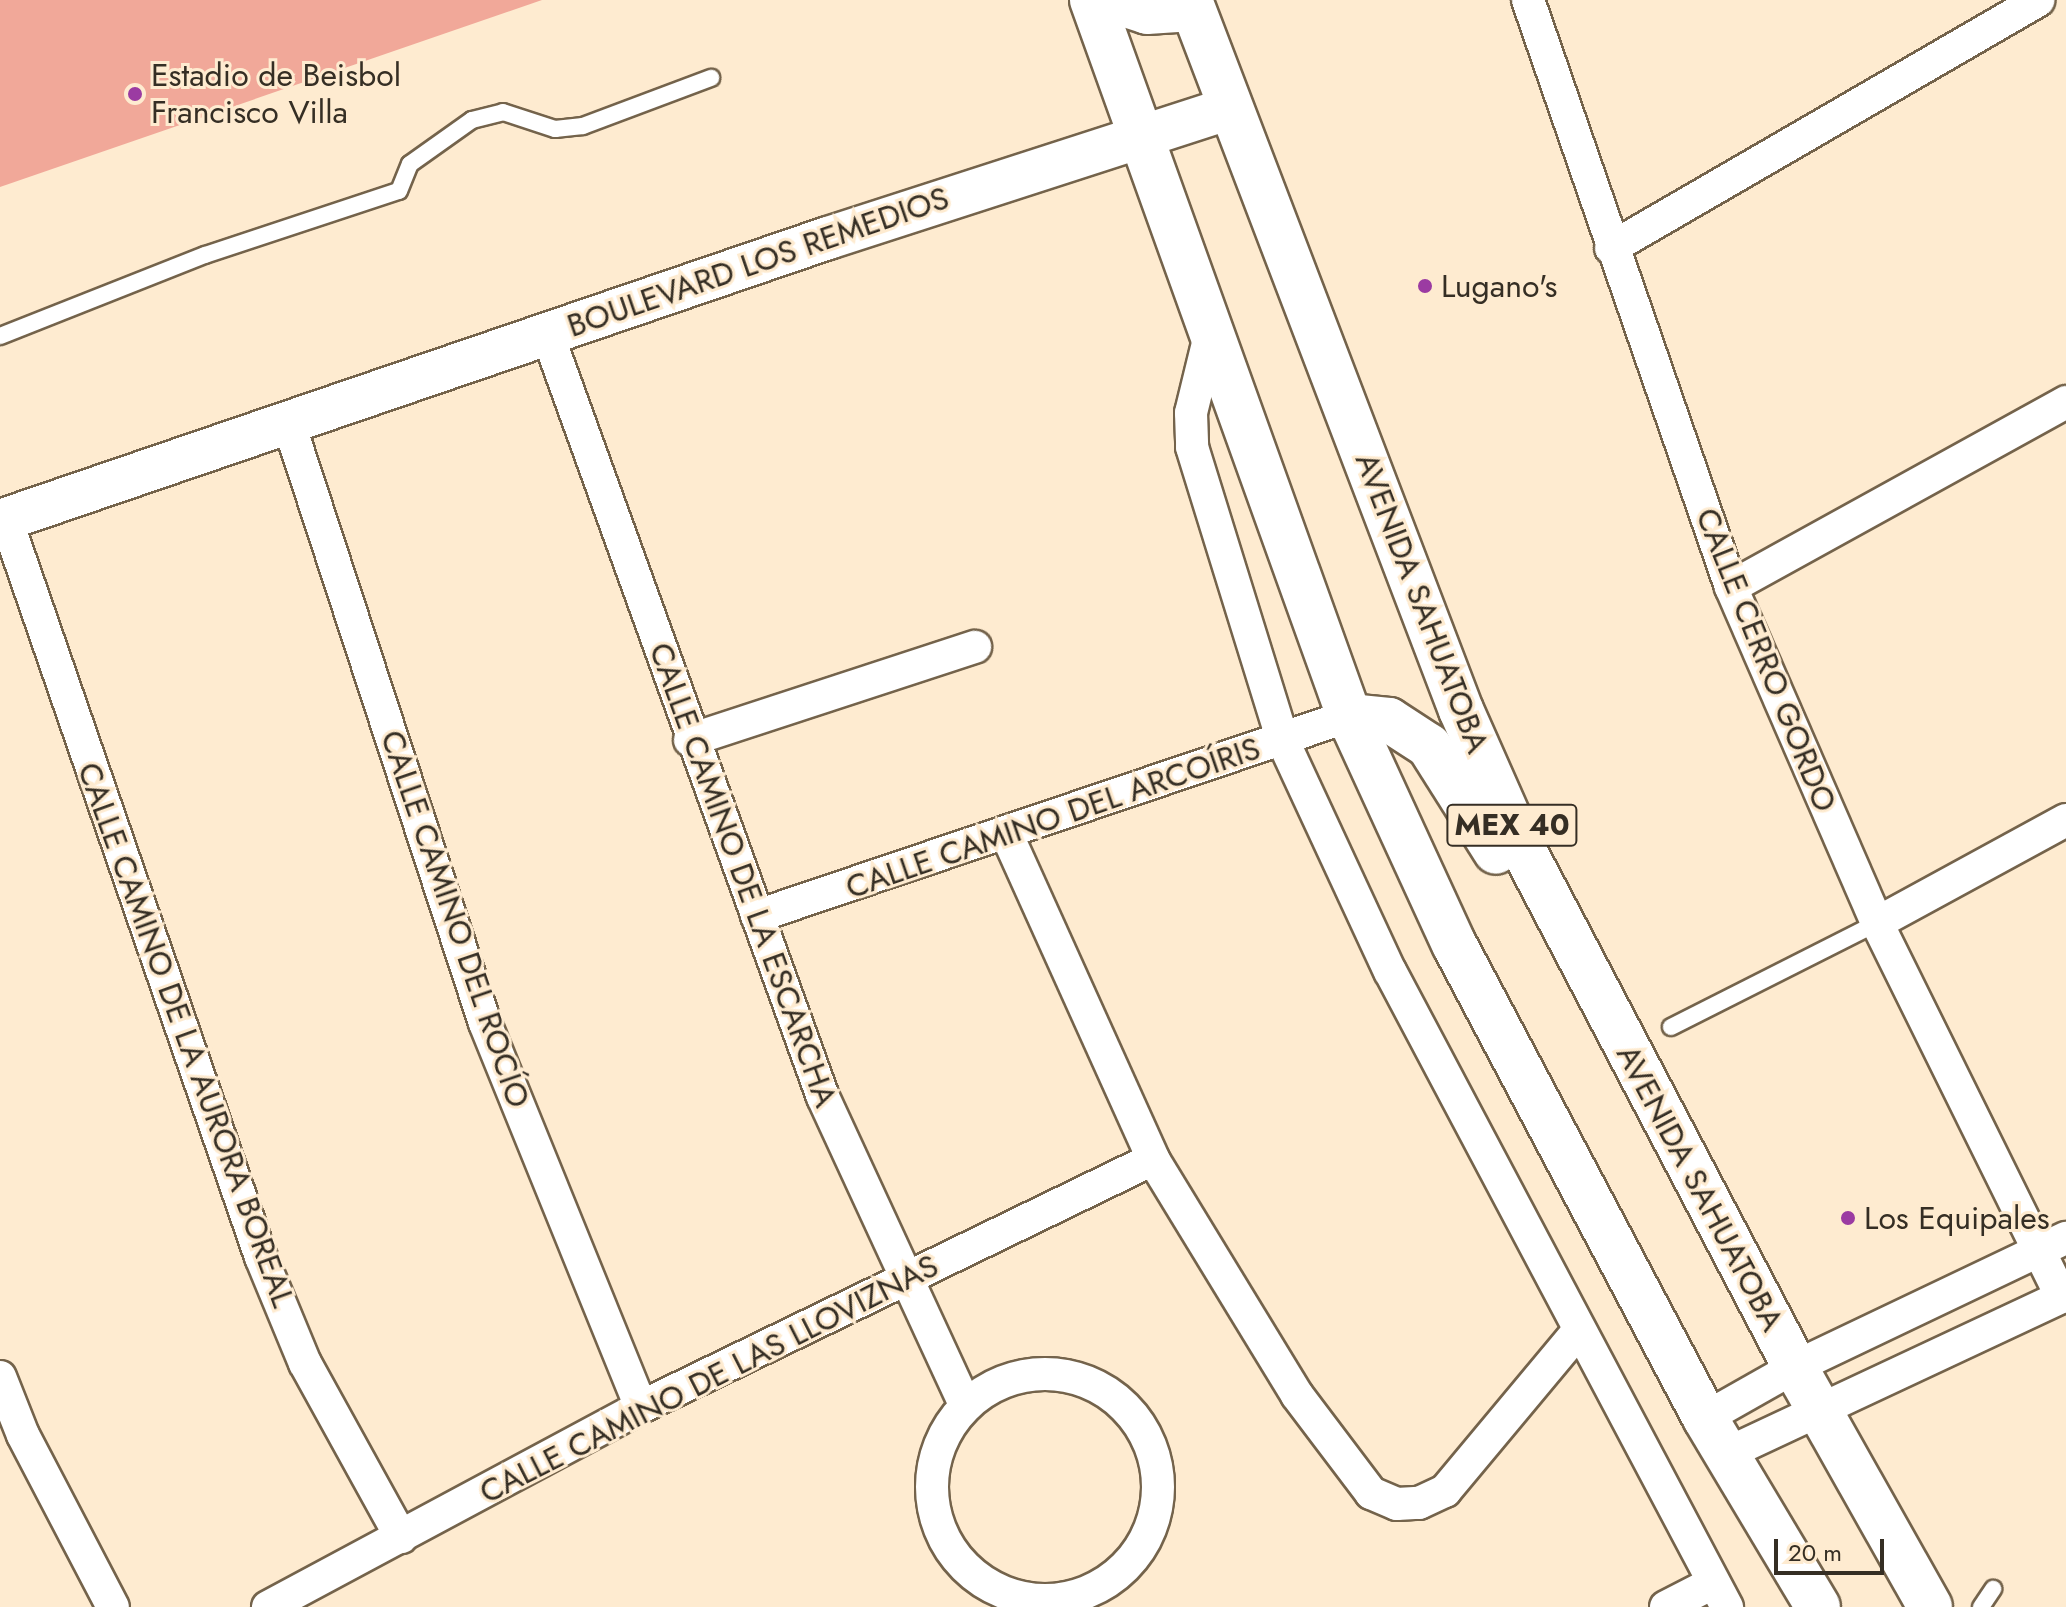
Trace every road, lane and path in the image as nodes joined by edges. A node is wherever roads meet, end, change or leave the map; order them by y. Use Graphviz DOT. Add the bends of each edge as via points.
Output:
graph roads {
  1 [pos="1092,0"];
  2 [pos="1111,0"];
  3 [pos="1528,0"];
  4 [pos="2038,0"];
  5 [pos="1196,4"];
  6 [pos="711,78"];
  7 [pos="1230,108"];
  8 [pos="1139,136"];
  9 [pos="1611,248"];
  10 [pos="547,333"];
  11 [pos="1210,335"];
  12 [pos="0,336"];
  13 [pos="2066,402"];
  14 [pos="289,424"];
  15 [pos="2,515"];
  16 [pos="1731,587"];
  17 [pos="975,647"];
  18 [pos="1349,716"];
  19 [pos="690,740"];
  20 [pos="1283,741"];
  21 [pos="2066,820"];
  22 [pos="1007,835"];
  23 [pos="757,916"];
  24 [pos="1558,921"];
  25 [pos="1877,923"];
  26 [pos="1671,1027"];
  27 [pos="1153,1159"];
  28 [pos="2053,1244"];
  29 [pos="910,1278"];
  30 [pos="2064,1296"];
  31 [pos="1579,1330"];
  32 [pos="1795,1367"];
  33 [pos="0,1377"];
  34 [pos="965,1405"];
  35 [pos="641,1407"];
  36 [pos="1819,1408"];
  37 [pos="1715,1436"];
  38 [pos="401,1537"];
  39 [pos="1993,1589"];
  40 [pos="1720,1595"];
  41 [pos="113,1607"];
  42 [pos="268,1607"];
  43 [pos="1666,1607"];
  44 [pos="1818,1607"];
  45 [pos="1930,1607"];
  46 [pos="1981,1607"];
  1 -- 8 [label="main road, MEX 40"];
  2 -- 5 [label="main road" via="1147,12"];
  3 -- 9 [label="street, CALLE CERRO GORDO"];
  4 -- 9 [label="street"];
  5 -- 7 [label="main road, AVENIDA SAHUATOBA / MEX 40"];
  6 -- 12 [label="lane" via="583,126 555,129 503,112 472,120 410,164 399,191 205,255"];
  7 -- 8 [label="street, BOULEVARD LOS REMEDIOS"];
  7 -- 24 [label="main road, AVENIDA SAHUATOBA / MEX 40" via="1461,710"];
  8 -- 10 [label="street, BOULEVARD LOS REMEDIOS"];
  8 -- 11 [label="main road, MEX 40"];
  9 -- 16 [label="street, CALLE CERRO GORDO"];
  10 -- 14 [label="street, BOULEVARD LOS REMEDIOS"];
  10 -- 19 [label="street, CALLE CAMINO DE LA ESCARCHA"];
  11 -- 18 [label="main road, MEX 40"];
  11 -- 20 [label="street" via="1191,413 1192,447"];
  13 -- 16 [label="street"];
  14 -- 15 [label="street, BOULEVARD LOS REMEDIOS"];
  14 -- 35 [label="street, CALLE CAMINO DEL ROCÍO" via="485,1023"];
  15 -- 38 [label="street, CALLE CAMINO DE LA AURORA BOREAL" via="261,1257 305,1363"];
  16 -- 25 [label="street, CALLE CERRO GORDO"];
  17 -- 19 [label="street"];
  18 -- 20 [label="street, CALLE CAMINO DEL ARCOÍRIS"];
  18 -- 24 [label="main road" via="1389,720 1429,746 1522,891"];
  18 -- 37 [label="main road, MEX 40" via="1454,944"];
  19 -- 23 [label="street, CALLE CAMINO DE LA ESCARCHA"];
  20 -- 22 [label="street, CALLE CAMINO DEL ARCOÍRIS"];
  20 -- 31 [label="street" via="1390,971"];
  21 -- 25 [label="street"];
  22 -- 23 [label="street, CALLE CAMINO DEL ARCOÍRIS"];
  22 -- 27 [label="street"];
  23 -- 29 [label="street, CALLE CAMINO DE LA ESCARCHA" via="823,1097"];
  24 -- 32 [label="main road, AVENIDA SAHUATOBA / MEX 40"];
  25 -- 26 [label="lane"];
  25 -- 28 [label="street, CALLE CERRO GORDO"];
  27 -- 29 [label="street, CALLE CAMINO DE LAS LLOVIZNAS"];
  27 -- 31 [label="street" via="1297,1395 1371,1493 1397,1504 1419,1503 1445,1491"];
  28 -- 30 [label="street, CALLE CERRO GORDO"];
  28 -- 32 [label="street"];
  29 -- 34 [label="street, CALLE CAMINO DE LA ESCARCHA"];
  29 -- 35 [label="street, CALLE CAMINO DE LAS LLOVIZNAS"];
  30 -- 36 [label="street"];
  31 -- 40 [label="street"];
  32 -- 36 [label="main road, AVENIDA SAHUATOBA / MEX 40"];
  32 -- 37 [label="street"];
  33 -- 41 [label="street" via="23,1435"];
  34 -- 34 [label="street" via="941,1440 931,1481 936,1522 956,1559 977,1577 1027,1600 1069,1599 1108,1582 1138,1553 1156,1515 1158,1473 1146,1433 1119,1401 1083,1380 1042,1373 1001,1382"];
  35 -- 38 [label="street, CALLE CAMINO DE LAS LLOVIZNAS"];
  36 -- 37 [label="street"];
  36 -- 45 [label="main road, AVENIDA SAHUATOBA / MEX 40"];
  37 -- 44 [label="main road, MEX 40"];
  38 -- 42 [label="street, CALLE CAMINO DE LAS LLOVIZNAS"];
  39 -- 46 [label="lane"];
  40 -- 43 [label="street"];
}
